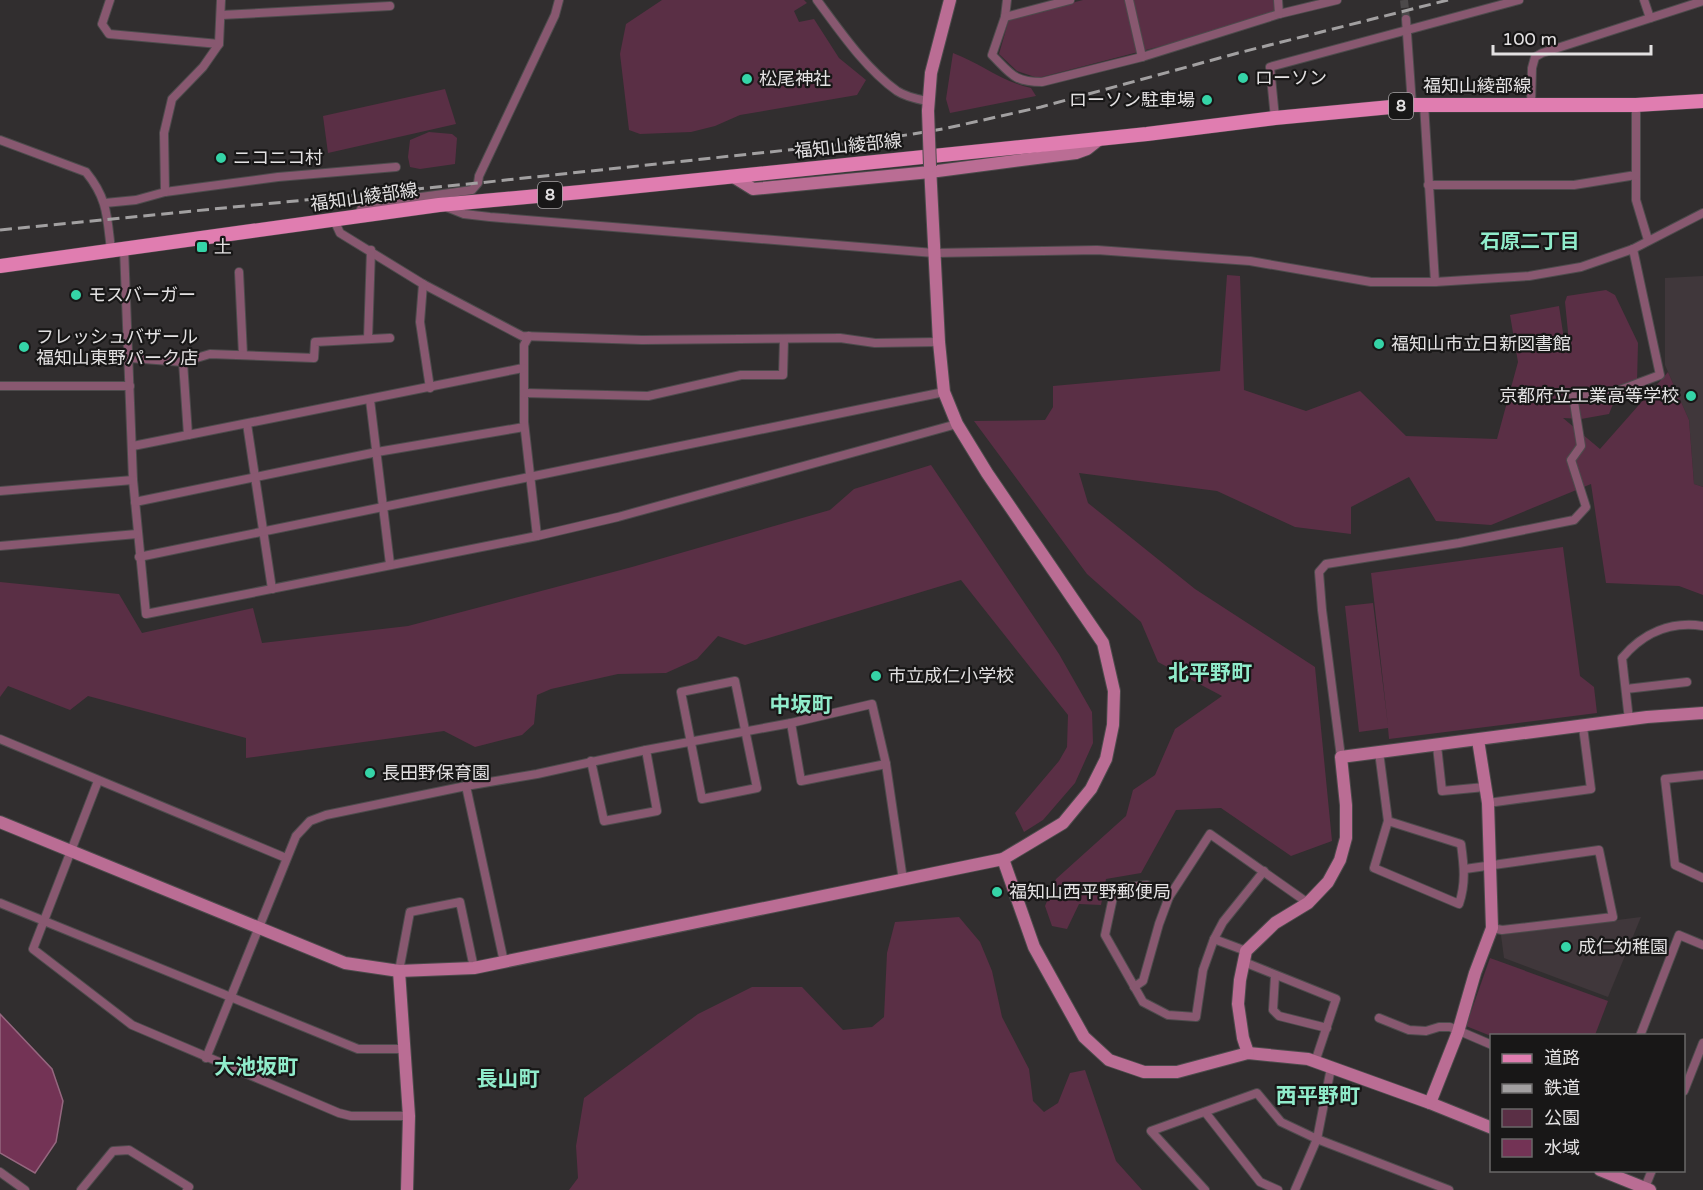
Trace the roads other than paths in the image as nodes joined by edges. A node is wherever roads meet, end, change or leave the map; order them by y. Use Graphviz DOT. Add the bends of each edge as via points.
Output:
graph roads {
  1 [pos="110,0"];
  2 [pos="221,0"];
  3 [pos="559,0"];
  4 [pos="817,0"];
  5 [pos="950,0"];
  6 [pos="1007,0"];
  7 [pos="1070,0"];
  8 [pos="1129,0"];
  9 [pos="1278,0"];
  10 [pos="1337,0"];
  11 [pos="1519,0"];
  12 [pos="1644,0"];
  13 [pos="1703,1"];
  14 [pos="390,6"];
  15 [pos="1279,14"];
  16 [pos="221,15"];
  17 [pos="1005,16"];
  18 [pos="1650,18"];
  19 [pos="1406,19"];
  20 [pos="1407,30"];
  21 [pos="219,44"];
  22 [pos="1142,57"];
  23 [pos="1703,101"];
  24 [pos="1418,104"];
  25 [pos="1531,104"];
  26 [pos="1636,105"];
  27 [pos="928,106"];
  28 [pos="1275,118"];
  29 [pos="1101,138"];
  30 [pos="0,140"];
  31 [pos="396,167"];
  32 [pos="930,169"];
  33 [pos="1636,175"];
  34 [pos="732,176"];
  35 [pos="1428,185"];
  36 [pos="165,192"];
  37 [pos="105,203"];
  38 [pos="439,205"];
  39 [pos="1703,213"];
  40 [pos="358,216"];
  41 [pos="334,220"];
  42 [pos="1648,240"];
  43 [pos="117,249"];
  44 [pos="1633,249"];
  45 [pos="370,250"];
  46 [pos="934,253"];
  47 [pos="0,266"];
  48 [pos="239,272"];
  49 [pos="1435,282"];
  50 [pos="423,284"];
  51 [pos="529,336"];
  52 [pos="368,339"];
  53 [pos="390,339"];
  54 [pos="784,339"];
  55 [pos="939,342"];
  56 [pos="243,356"];
  57 [pos="130,358"];
  58 [pos="183,362"];
  59 [pos="523,368"];
  60 [pos="0,386"];
  61 [pos="130,386"];
  62 [pos="430,388"];
  63 [pos="944,392"];
  64 [pos="524,393"];
  65 [pos="370,400"];
  66 [pos="247,424"];
  67 [pos="957,424"];
  68 [pos="524,427"];
  69 [pos="188,435"];
  70 [pos="133,446"];
  71 [pos="377,452"];
  72 [pos="256,476"];
  73 [pos="530,477"];
  74 [pos="133,480"];
  75 [pos="0,491"];
  76 [pos="135,502"];
  77 [pos="383,508"];
  78 [pos="264,531"];
  79 [pos="137,534"];
  80 [pos="537,536"];
  81 [pos="0,546"];
  82 [pos="139,557"];
  83 [pos="390,564"];
  84 [pos="272,589"];
  85 [pos="1703,626"];
  86 [pos="1687,682"];
  87 [pos="1626,689"];
  88 [pos="1703,713"];
  89 [pos="1629,720"];
  90 [pos="791,723"];
  91 [pos="1583,727"];
  92 [pos="746,731"];
  93 [pos="0,739"];
  94 [pos="1478,740"];
  95 [pos="690,741"];
  96 [pos="1437,746"];
  97 [pos="646,750"];
  98 [pos="1379,752"];
  99 [pos="1341,758"];
  100 [pos="591,761"];
  101 [pos="886,764"];
  102 [pos="1703,775"];
  103 [pos="98,781"];
  104 [pos="466,786"];
  105 [pos="1485,787"];
  106 [pos="1488,804"];
  107 [pos="1388,821"];
  108 [pos="0,822"];
  109 [pos="72,851"];
  110 [pos="286,858"];
  111 [pos="1003,859"];
  112 [pos="1491,865"];
  113 [pos="1465,869"];
  114 [pos="1264,871"];
  115 [pos="1703,878"];
  116 [pos="903,880"];
  117 [pos="1169,897"];
  118 [pos="0,903"];
  119 [pos="1308,903"];
  120 [pos="43,919"];
  121 [pos="260,928"];
  122 [pos="1492,928"];
  123 [pos="1214,939"];
  124 [pos="1703,945"];
  125 [pos="1245,956"];
  126 [pos="504,962"];
  127 [pos="474,968"];
  128 [pos="399,971"];
  129 [pos="1275,976"];
  130 [pos="1134,987"];
  131 [pos="231,995"];
  132 [pos="1379,1018"];
  133 [pos="1327,1028"];
  134 [pos="1458,1032"];
  135 [pos="1640,1034"];
  136 [pos="1703,1043"];
  137 [pos="1490,1045"];
  138 [pos="405,1049"];
  139 [pos="1248,1053"];
  140 [pos="206,1058"];
  141 [pos="1315,1062"];
  142 [pos="1332,1068"];
  143 [pos="1685,1086"];
  144 [pos="1430,1103"];
  145 [pos="1205,1112"];
  146 [pos="409,1116"];
  147 [pos="1490,1128"];
  148 [pos="1317,1139"];
  149 [pos="0,1172"];
  150 [pos="1605,1172"];
  151 [pos="1651,1172"];
  152 [pos="1646,1189"];
  153 [pos="25,1190"];
  154 [pos="81,1190"];
  155 [pos="186,1190"];
  156 [pos="407,1190"];
  157 [pos="1205,1190"];
  158 [pos="1278,1190"];
  159 [pos="1294,1190"];
  160 [pos="1449,1190"];
  1 -- 21 [label="street" via="102,24 110,34"];
  2 -- 16 [label="street"];
  3 -- 40 [label="street" via="472,190 363,205"];
  4 -- 27 [label="street" via="864,61 897,92"];
  5 -- 27 [label="street" via="931,73"];
  6 -- 17 [label="street"];
  7 -- 17 [label="street"];
  8 -- 22 [label="street"];
  9 -- 15 [label="street"];
  10 -- 15 [label="street"];
  11 -- 20 [label="street"];
  12 -- 18 [label="street"];
  13 -- 18 [label="street"];
  14 -- 16 [label="street"];
  15 -- 22 [label="street"];
  16 -- 21 [label="street"];
  17 -- 22 [label="street" via="992,55 1016,79 1042,82"];
  18 -- 25 [label="street" via="1535,57"];
  19 -- 20 [label="street"];
  20 -- 24 [label="street"];
  20 -- 28 [label="street" via="1270,67"];
  21 -- 36 [label="street" via="172,99 164,134"];
  23 -- 26 [label="main road, 福知山綾部線 / 8"];
  24 -- 25 [label="main road, 福知山綾部線 / 8"];
  24 -- 28 [label="main road, 福知山綾部線 / 8"];
  24 -- 35 [label="street"];
  25 -- 26 [label="main road, 福知山綾部線 / 8"];
  26 -- 33 [label="street"];
  27 -- 32 [label="street, bridge"];
  28 -- 29 [label="main road, 福知山綾部線 / 8"];
  29 -- 32 [label="street" via="1076,153"];
  29 -- 34 [label="main road, 福知山綾部線 / 8"];
  30 -- 37 [label="street" via="86,172"];
  31 -- 36 [label="street"];
  32 -- 34 [label="street" via="753,189"];
  32 -- 46 [label="street"];
  33 -- 35 [label="street" via="1574,185"];
  33 -- 42 [label="street" via="1636,200"];
  34 -- 38 [label="main road, 福知山綾部線 / 8"];
  35 -- 49 [label="street"];
  36 -- 37 [label="street"];
  37 -- 43 [label="street"];
  38 -- 40 [label="main road, 福知山綾部線 / 8"];
  38 -- 46 [label="street" via="464,214 490,217"];
  39 -- 42 [label="street"];
  40 -- 41 [label="main road, 福知山綾部線 / 8"];
  41 -- 43 [label="main road, 福知山綾部線 / 8"];
  41 -- 45 [label="street" via="340,233"];
  42 -- 44 [label="street"];
  43 -- 47 [label="main road, 福知山綾部線 / 8"];
  43 -- 57 [label="street"];
  44 -- 49 [label="street" via="1581,267 1529,276"];
  44 -- 99 [label="street" via="1660,375 1612,393 1573,396 1581,446 1571,460 1586,507 1580,514 1574,520 1459,543 1326,564 1319,572"];
  45 -- 50 [label="street"];
  45 -- 52 [label="street"];
  46 -- 49 [label="street" via="1097,250 1250,261 1371,282"];
  46 -- 55 [label="street"];
  48 -- 56 [label="street"];
  50 -- 51 [label="street" via="522,336"];
  50 -- 62 [label="street" via="420,322"];
  51 -- 54 [label="street"];
  51 -- 59 [label="street" via="524,345"];
  52 -- 53 [label="street"];
  52 -- 56 [label="street" via="315,342 314,358"];
  54 -- 55 [label="street"];
  54 -- 64 [label="street" via="783,375 741,375 648,396"];
  55 -- 63 [label="street"];
  56 -- 58 [label="street" via="210,354"];
  57 -- 58 [label="street"];
  57 -- 61 [label="street"];
  58 -- 69 [label="street"];
  59 -- 62 [label="street"];
  59 -- 64 [label="street"];
  60 -- 61 [label="street"];
  61 -- 70 [label="street"];
  62 -- 65 [label="street"];
  63 -- 67 [label="street"];
  63 -- 73 [label="street"];
  64 -- 68 [label="street"];
  65 -- 66 [label="street"];
  65 -- 71 [label="street"];
  66 -- 69 [label="street"];
  66 -- 72 [label="street"];
  67 -- 80 [label="street"];
  67 -- 111 [label="street" via="1103,644 1114,691 1106,759 1091,789 1063,824"];
  68 -- 71 [label="street"];
  68 -- 73 [label="street"];
  69 -- 70 [label="street"];
  70 -- 74 [label="street"];
  71 -- 72 [label="street"];
  71 -- 77 [label="street"];
  72 -- 76 [label="street"];
  72 -- 78 [label="street"];
  73 -- 77 [label="street"];
  73 -- 80 [label="street"];
  74 -- 75 [label="street"];
  74 -- 76 [label="street"];
  76 -- 79 [label="street"];
  77 -- 78 [label="street"];
  77 -- 83 [label="street"];
  78 -- 82 [label="street"];
  78 -- 84 [label="street"];
  79 -- 81 [label="street"];
  79 -- 82 [label="street"];
  80 -- 83 [label="street"];
  82 -- 84 [label="street" via="146,614"];
  83 -- 84 [label="street"];
  85 -- 87 [label="street" via="1689,624 1656,631 1631,648 1622,658"];
  86 -- 87 [label="street"];
  87 -- 89 [label="street"];
  88 -- 89 [label="street"];
  89 -- 91 [label="street"];
  90 -- 92 [label="street"];
  90 -- 101 [label="street" via="872,704"];
  90 -- 101 [label="street" via="801,781"];
  91 -- 94 [label="street"];
  91 -- 106 [label="street" via="1591,789"];
  92 -- 95 [label="street"];
  92 -- 95 [label="street" via="735,681 681,692"];
  92 -- 95 [label="street" via="757,788 702,799"];
  93 -- 103 [label="street"];
  94 -- 96 [label="street"];
  94 -- 105 [label="street"];
  95 -- 97 [label="street"];
  96 -- 98 [label="street"];
  96 -- 105 [label="street" via="1442,791"];
  97 -- 100 [label="street"];
  97 -- 100 [label="street" via="657,811 604,821"];
  98 -- 99 [label="street"];
  98 -- 107 [label="street"];
  99 -- 119 [label="street" via="1346,838 1328,882"];
  100 -- 104 [label="street"];
  101 -- 116 [label="street"];
  102 -- 115 [label="street" via="1665,779 1675,866"];
  103 -- 109 [label="street"];
  103 -- 110 [label="street"];
  104 -- 110 [label="street" via="310,821 296,836"];
  104 -- 126 [label="street"];
  105 -- 106 [label="street"];
  106 -- 112 [label="street"];
  107 -- 113 [label="street" via="1461,844"];
  107 -- 113 [label="street" via="1374,868 1459,904"];
  108 -- 109 [label="street"];
  109 -- 120 [label="street"];
  109 -- 121 [label="street"];
  110 -- 121 [label="street"];
  111 -- 116 [label="street"];
  111 -- 139 [label="street" via="1034,947 1084,1037 1109,1060 1144,1072 1177,1072"];
  112 -- 113 [label="street"];
  112 -- 122 [label="street"];
  112 -- 122 [label="street" via="1599,850 1613,917"];
  114 -- 117 [label="street" via="1210,834"];
  114 -- 119 [label="street"];
  114 -- 123 [label="street"];
  116 -- 126 [label="street"];
  117 -- 130 [label="street" via="1143,981"];
  117 -- 130 [label="street" via="1147,885 1115,888 1105,935"];
  118 -- 120 [label="street"];
  119 -- 125 [label="street" via="1275,923"];
  120 -- 131 [label="street"];
  120 -- 140 [label="street" via="33,949 132,1025"];
  121 -- 128 [label="street" via="345,963"];
  121 -- 131 [label="street"];
  122 -- 134 [label="street"];
  123 -- 125 [label="street"];
  123 -- 130 [label="street" via="1203,970 1196,1017 1168,1015 1143,1002"];
  124 -- 135 [label="street" via="1679,935"];
  125 -- 129 [label="street"];
  125 -- 139 [label="street" via="1239,1004"];
  126 -- 127 [label="street"];
  127 -- 128 [label="street"];
  127 -- 128 [label="street" via="460,902 410,912"];
  128 -- 138 [label="street"];
  129 -- 133 [label="street" via="1273,1010 1278,1016"];
  129 -- 133 [label="street" via="1336,999"];
  131 -- 138 [label="street" via="358,1049"];
  131 -- 140 [label="street"];
  132 -- 134 [label="street" via="1409,1030 1450,1027"];
  133 -- 141 [label="street"];
  134 -- 137 [label="street"];
  134 -- 144 [label="street"];
  136 -- 143 [label="street"];
  138 -- 146 [label="street"];
  139 -- 141 [label="street"];
  140 -- 146 [label="street" via="339,1113"];
  141 -- 142 [label="street"];
  142 -- 144 [label="street"];
  142 -- 148 [label="street"];
  144 -- 147 [label="street"];
  145 -- 148 [label="street" via="1257,1093 1281,1122"];
  145 -- 157 [label="street" via="1151,1131"];
  145 -- 158 [label="street" via="1260,1182"];
  146 -- 156 [label="street"];
  148 -- 159 [label="street"];
  148 -- 160 [label="street"];
  149 -- 153 [label="street"];
  150 -- 152 [label="street"];
  151 -- 152 [label="street"];
  154 -- 155 [label="street" via="113,1151 129,1150 189,1187"];
}
